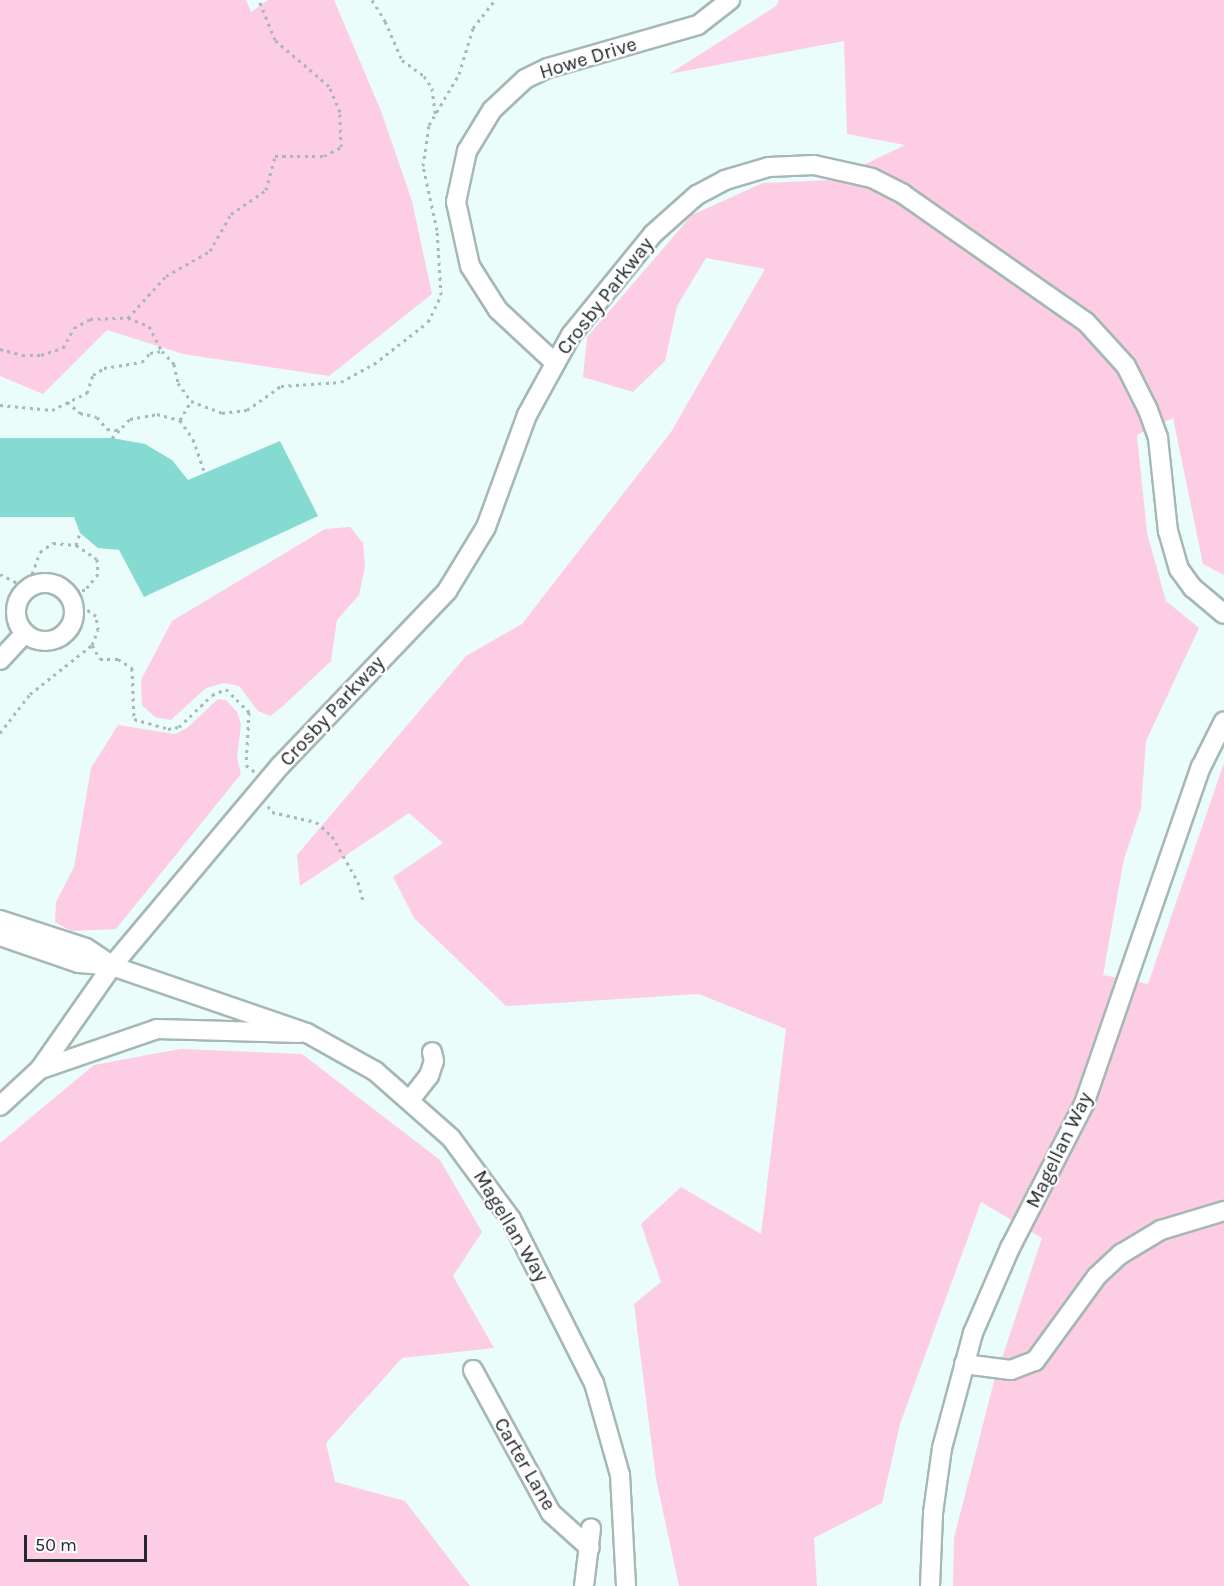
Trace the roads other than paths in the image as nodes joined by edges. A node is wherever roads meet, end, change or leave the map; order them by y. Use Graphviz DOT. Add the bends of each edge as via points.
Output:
graph roads {
  1 [pos="730,0"];
  2 [pos="554,362"];
  3 [pos="1224,614"];
  4 [pos="24,634"];
  5 [pos="0,660"];
  6 [pos="1224,720"];
  7 [pos="0,920"];
  8 [pos="0,936"];
  9 [pos="112,966"];
  10 [pos="307,1033"];
  11 [pos="432,1052"];
  12 [pos="40,1069"];
  13 [pos="410,1100"];
  14 [pos="0,1106"];
  15 [pos="1224,1211"];
  16 [pos="964,1364"];
  17 [pos="473,1370"];
  18 [pos="591,1528"];
  19 [pos="590,1548"];
  20 [pos="584,1586"];
  21 [pos="626,1586"];
  22 [pos="930,1586"];
  1 -- 2 [label="street, Howe Drive" via="698,25 548,68 525,79 492,110 467,151 456,202 470,266 498,310"];
  2 -- 3 [label="street, Crosby Parkway" via="653,234 697,195 745,172 769,167 832,167 872,178 952,228 1086,322 1108,343 1126,366 1158,438 1168,531 1179,569 1193,588"];
  2 -- 9 [label="street, Crosby Parkway" via="527,416 486,527 462,570 426,615 267,782"];
  4 -- 4 [label="street" via="50,642 66,633 74,608 72,591 47,583 27,588 15,610"];
  4 -- 5 [label="street"];
  6 -- 16 [label="street, Magellan Way" via="1201,767 1084,1104 992,1285"];
  7 -- 9 [label="street" via="86,948"];
  8 -- 9 [label="street" via="79,963"];
  9 -- 10 [label="street, Magellan Way"];
  9 -- 12 [label="street, Crosby Parkway"];
  10 -- 12 [label="street" via="157,1029"];
  10 -- 13 [label="street, Magellan Way" via="347,1053"];
  11 -- 13 [label="street" via="434,1061 429,1076"];
  12 -- 14 [label="street, Crosby Parkway"];
  13 -- 21 [label="street, Magellan Way" via="468,1156 499,1198 594,1383 620,1475"];
  15 -- 16 [label="street" via="1161,1230 1121,1254 1097,1276 1035,1361 1011,1370"];
  16 -- 22 [label="street, Magellan Way" via="942,1448 933,1513"];
  17 -- 19 [label="street, Carter Lane" via="551,1513"];
  18 -- 19 [label="street"];
  19 -- 20 [label="street"];
}
